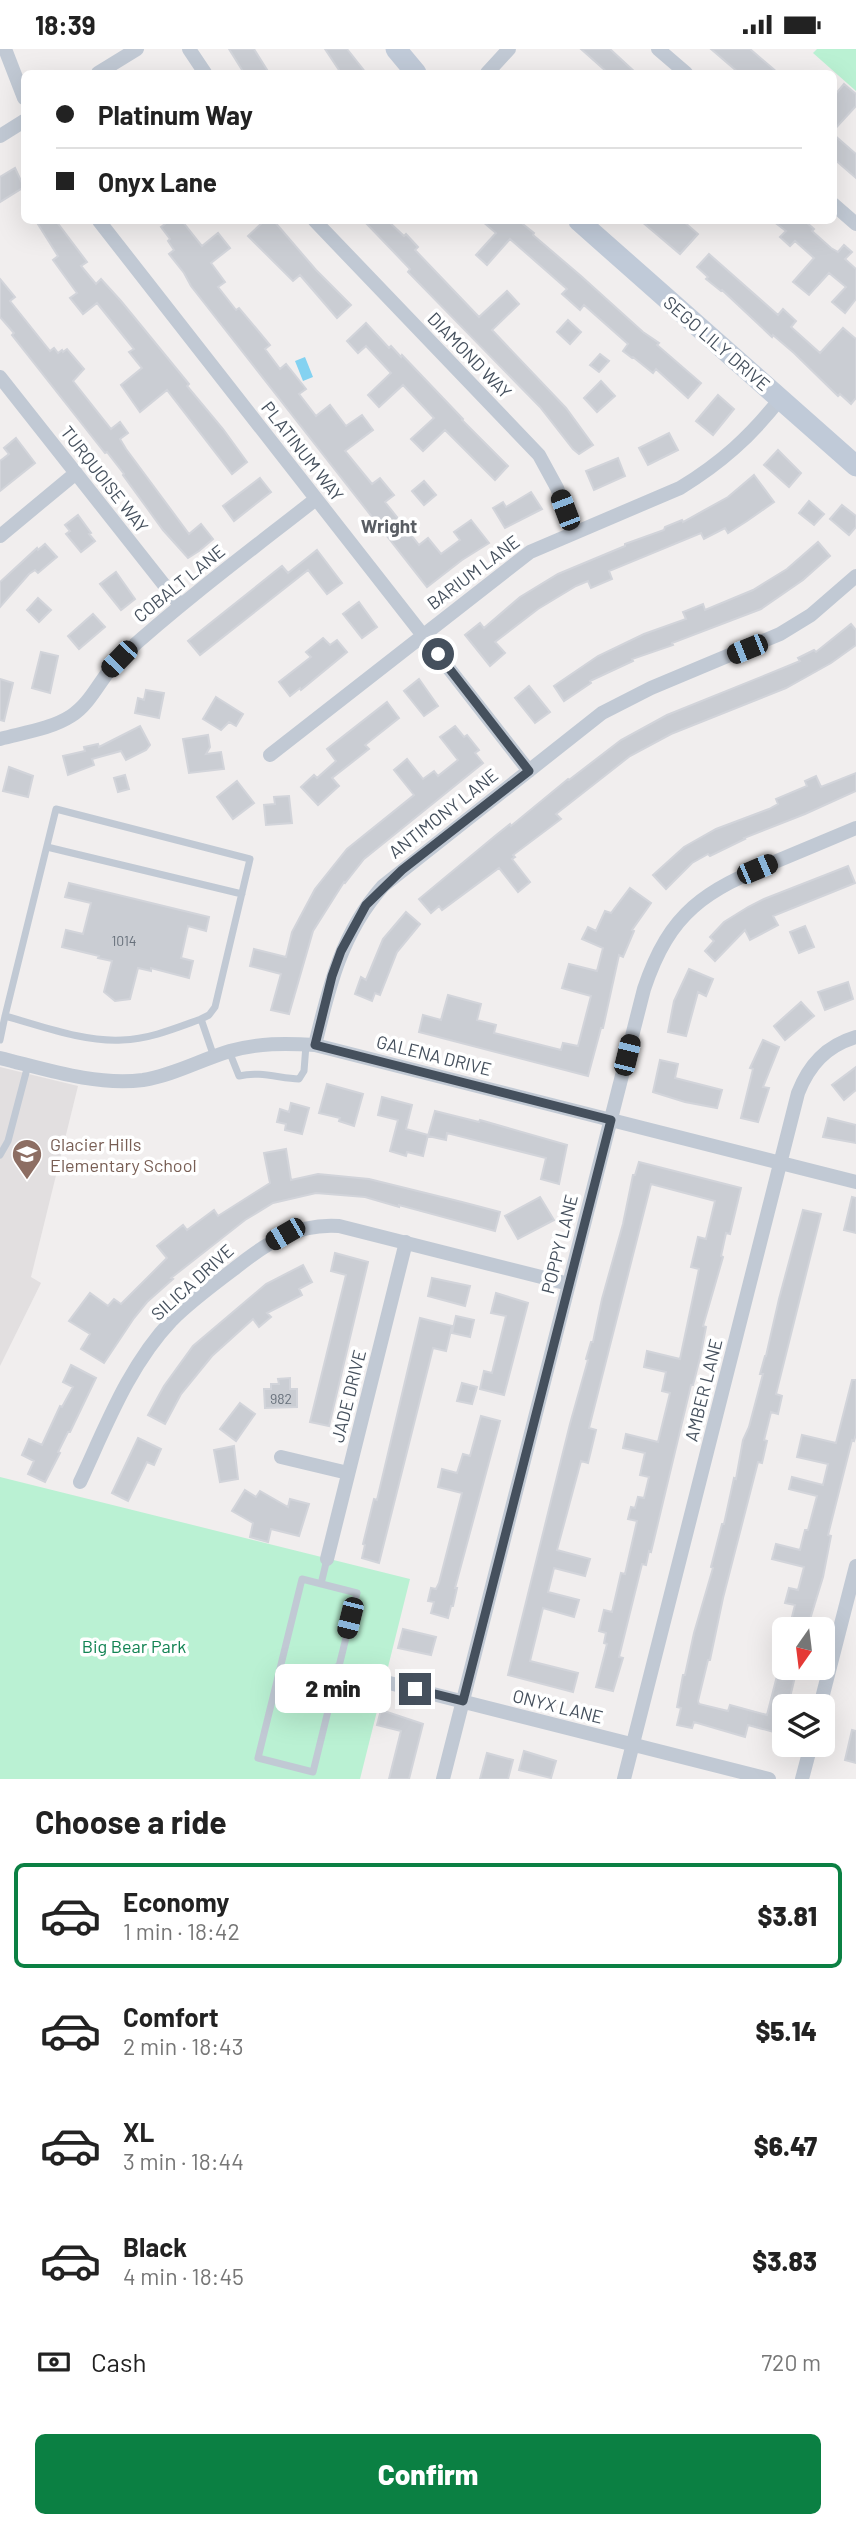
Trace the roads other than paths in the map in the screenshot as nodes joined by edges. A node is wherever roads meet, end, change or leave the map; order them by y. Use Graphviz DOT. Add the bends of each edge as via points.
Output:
graph roads {
  1 [pos="5,49"];
  2 [pos="136,49"];
  3 [pos="189,49"];
  4 [pos="396,49"];
  5 [pos="509,49"];
  6 [pos="658,49"];
  7 [pos="103,70"];
  8 [pos="203,70"];
  9 [pos="414,70"];
  10 [pos="490,70"];
  11 [pos="682,70"];
  12 [pos="21,90"];
  13 [pos="21,123"];
  14 [pos="0,136"];
  15 [pos="837,207"];
  16 [pos="101,224"];
  17 [pos="318,224"];
  18 [pos="582,224"];
  19 [pos="856,224"];
  20 [pos="0,377"];
  21 [pos="780,399"];
  22 [pos="856,467"];
  23 [pos="76,473"];
  24 [pos="316,499"];
  25 [pos="573,532"];
  26 [pos="0,536"];
  27 [pos="856,576"];
  28 [pos="180,605"];
  29 [pos="423,635"];
  30 [pos="0,739"];
  31 [pos="270,755"];
  32 [pos="529,771"];
  33 [pos="856,828"];
  34 [pos="47,847"];
  35 [pos="242,894"];
  36 [pos="5,1016"];
  37 [pos="201,1019"];
  38 [pos="856,1037"];
  39 [pos="0,1040"];
  40 [pos="310,1045"];
  41 [pos="229,1051"];
  42 [pos="0,1058"];
  43 [pos="214,1058"];
  44 [pos="28,1065"];
  45 [pos="611,1120"];
  46 [pos="0,1155"];
  47 [pos="780,1163"];
  48 [pos="856,1182"];
  49 [pos="406,1242"];
  50 [pos="569,1284"];
  51 [pos="281,1457"];
  52 [pos="348,1473"];
  53 [pos="80,1482"];
  54 [pos="327,1559"];
  55 [pos="856,1566"];
  56 [pos="321,1584"];
  57 [pos="338,1669"];
  58 [pos="823,1694"];
  59 [pos="463,1701"];
  60 [pos="633,1744"];
  61 [pos="808,1757"];
  62 [pos="443,1779"];
  63 [pos="624,1779"];
  64 [pos="769,1779"];
  65 [pos="802,1779"];
  1 -- 12 [label="street"];
  2 -- 7 [label="street"];
  3 -- 8 [label="street"];
  4 -- 9 [label="main road"];
  5 -- 10 [label="street"];
  6 -- 11 [label="street"];
  13 -- 14 [label="street"];
  15 -- 19 [label="street"];
  16 -- 24 [label="street, PLATINUM WAY"];
  17 -- 25 [label="street, DIAMOND WAY" via="539,455"];
  18 -- 21 [label="main road, SEGO LILY DRIVE"];
  20 -- 23 [label="street, TURQUOISE WAY"];
  21 -- 22 [label="main road, SEGO LILY DRIVE"];
  21 -- 25 [label="street, BARIUM LANE" via="742,443 701,475"];
  23 -- 26 [label="street"];
  23 -- 28 [label="street, TURQUOISE WAY"];
  24 -- 28 [label="street, COBALT LANE"];
  24 -- 29 [label="street, PLATINUM WAY"];
  25 -- 29 [label="street, BARIUM LANE" via="530,552"];
  27 -- 32 [label="street, ANTIMONY LANE" via="811,615 780,634 602,713"];
  28 -- 30 [label="street, COBALT LANE" via="107,671 70,717"];
  29 -- 31 [label="street, BARIUM LANE"];
  29 -- 32 [label="street, PLATINUM WAY"];
  32 -- 40 [label="street, ANTIMONY LANE" via="402,870 366,905 341,951"];
  33 -- 45 [label="street, POPPY LANE" via="713,890 676,925 644,989"];
  34 -- 35 [label="lane"];
  34 -- 35 [label="lane" via="56,809 250,859"];
  34 -- 36 [label="lane"];
  35 -- 37 [label="lane" via="215,1007"];
  36 -- 37 [label="lane" via="91,1038 123,1040"];
  36 -- 39 [label="lane"];
  37 -- 43 [label="lane"];
  38 -- 47 [label="street, AMBER LANE" via="834,1046 805,1075"];
  40 -- 41 [label="street, GALENA DRIVE" via="281,1042"];
  40 -- 41 [label="lane" via="299,1079 239,1076"];
  40 -- 45 [label="street, GALENA DRIVE"];
  41 -- 43 [label="street, GALENA DRIVE"];
  42 -- 44 [label="street, GALENA DRIVE"];
  43 -- 44 [label="street, GALENA DRIVE" via="142,1080 108,1081"];
  44 -- 46 [label="lane" via="8,1142"];
  45 -- 47 [label="street, GALENA DRIVE"];
  45 -- 50 [label="street, POPPY LANE"];
  47 -- 48 [label="street, GALENA DRIVE"];
  47 -- 60 [label="street, AMBER LANE"];
  49 -- 50 [label="street, SILICA DRIVE"];
  49 -- 52 [label="street, JADE DRIVE"];
  49 -- 53 [label="street, SILICA DRIVE" via="323,1225 285,1234 247,1258 172,1321 155,1343 123,1390"];
  50 -- 59 [label="street, POPPY LANE"];
  51 -- 52 [label="street"];
  52 -- 54 [label="street, JADE DRIVE"];
  54 -- 56 [label="lane"];
  55 -- 58 [label="street"];
  56 -- 57 [label="lane" via="357,1593"];
  56 -- 57 [label="lane" via="302,1579 258,1758 313,1772"];
  57 -- 59 [label="street, ONYX LANE"];
  59 -- 60 [label="street, ONYX LANE"];
  59 -- 62 [label="street, POPPY LANE"];
  60 -- 63 [label="street, AMBER LANE"];
  60 -- 64 [label="street, ONYX LANE"];
  61 -- 65 [label="street"];
}
